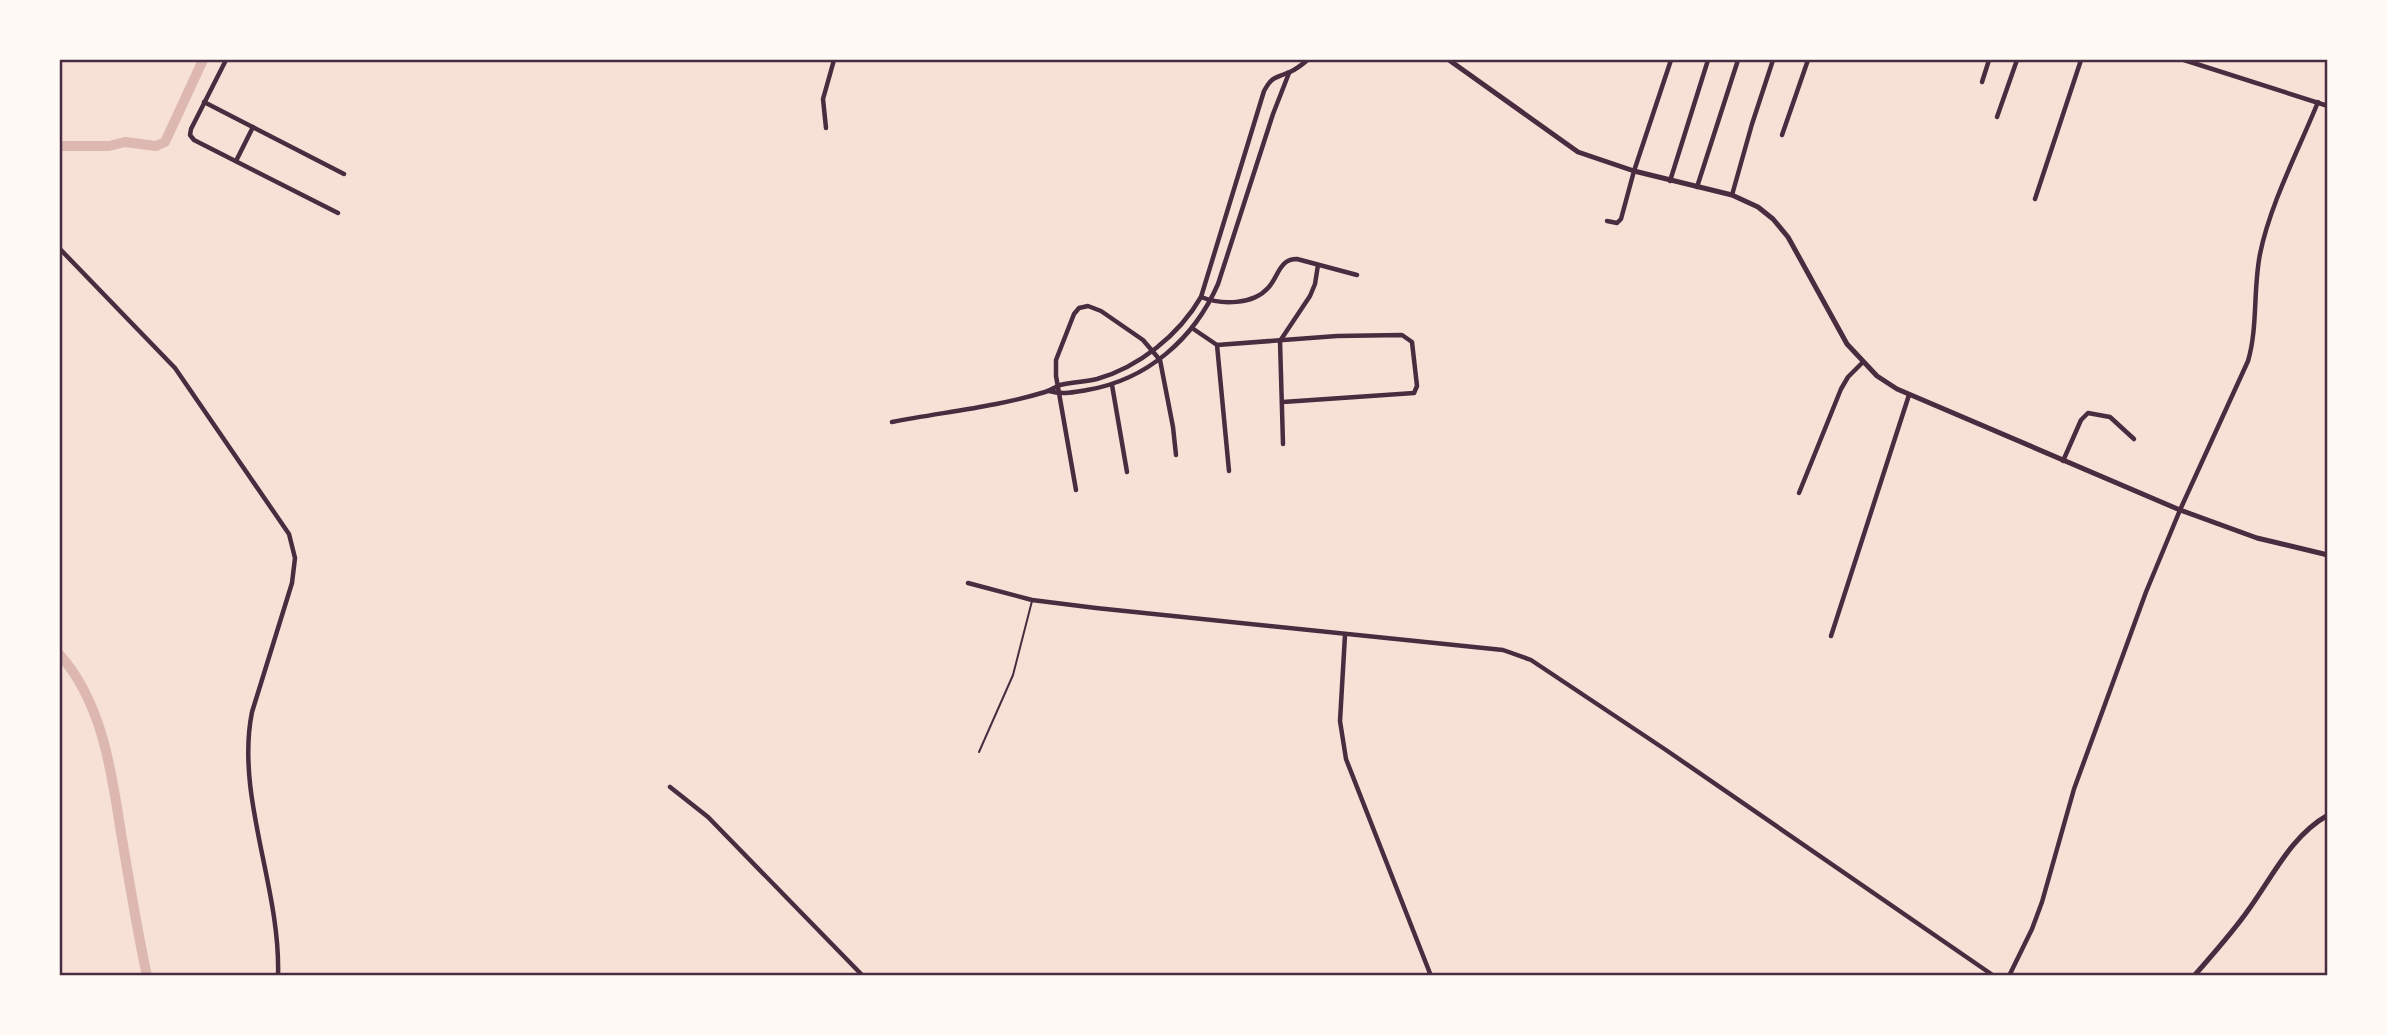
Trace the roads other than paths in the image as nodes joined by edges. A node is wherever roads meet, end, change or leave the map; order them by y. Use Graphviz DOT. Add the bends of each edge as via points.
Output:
graph roads {
  1 [pos="226,60"];
  2 [pos="834,60"];
  3 [pos="1308,60"];
  4 [pos="1449,60"];
  5 [pos="1671,60"];
  6 [pos="1708,60"];
  7 [pos="1738,60"];
  8 [pos="1773,60"];
  9 [pos="1808,60"];
  10 [pos="1989,60"];
  11 [pos="2017,60"];
  12 [pos="2081,60"];
  13 [pos="2184,60"];
  14 [pos="1289,73"];
  15 [pos="1982,82"];
  16 [pos="204,102"];
  17 [pos="2318,102"];
  18 [pos="2328,106"];
  19 [pos="1997,117"];
  20 [pos="253,127"];
  21 [pos="826,128"];
  22 [pos="1782,135"];
  23 [pos="236,161"];
  24 [pos="1634,171"];
  25 [pos="344,174"];
  26 [pos="1670,181"];
  27 [pos="1697,187"];
  28 [pos="1732,195"];
  29 [pos="2035,199"];
  30 [pos="338,213"];
  31 [pos="1607,221"];
  32 [pos="60,249"];
  33 [pos="1318,265"];
  34 [pos="1357,275"];
  35 [pos="1201,297"];
  36 [pos="1210,301"];
  37 [pos="1192,328"];
  38 [pos="1280,341"];
  39 [pos="1217,345"];
  40 [pos="1152,351"];
  41 [pos="1160,360"];
  42 [pos="1863,362"];
  43 [pos="1059,385"];
  44 [pos="1112,386"];
  45 [pos="1049,391"];
  46 [pos="1060,394"];
  47 [pos="1909,396"];
  48 [pos="1283,402"];
  49 [pos="892,422"];
  50 [pos="2134,439"];
  51 [pos="1283,444"];
  52 [pos="1176,455"];
  53 [pos="2063,461"];
  54 [pos="1229,471"];
  55 [pos="1128,472"];
  56 [pos="1076,490"];
  57 [pos="1799,493"];
  58 [pos="2180,510"];
  59 [pos="2328,555"];
  60 [pos="968,583"];
  61 [pos="1032,600"];
  62 [pos="1345,635"];
  63 [pos="1831,636"];
  64 [pos="979,752"];
  65 [pos="670,787"];
  66 [pos="2327,817"];
  67 [pos="278,975"];
  68 [pos="863,975"];
  69 [pos="1431,975"];
  70 [pos="1994,975"];
  71 [pos="2009,975"];
  72 [pos="2023,975"];
  73 [pos="2194,975"];
  1 -- 16 [label="street"];
  2 -- 21 [label="street" via="823,99"];
  3 -- 14 [label="street"];
  4 -- 24 [label="street" via="1564,145"];
  5 -- 24 [label="street"];
  6 -- 26 [label="street"];
  7 -- 27 [label="street"];
  8 -- 28 [label="street"];
  9 -- 22 [label="street"];
  10 -- 15 [label="street"];
  11 -- 19 [label="street"];
  12 -- 29 [label="street"];
  13 -- 17 [label="street"];
  14 -- 35 [label="street" via="1276,76 1264,91"];
  14 -- 36 [label="street"];
  16 -- 20 [label="street"];
  16 -- 23 [label="street" via="190,135"];
  17 -- 18 [label="street"];
  17 -- 58 [label="street" via="2262,246 2248,361"];
  20 -- 23 [label="street"];
  20 -- 25 [label="street"];
  23 -- 30 [label="street"];
  24 -- 26 [label="street"];
  24 -- 31 [label="street" via="1621,219"];
  26 -- 27 [label="street"];
  27 -- 28 [label="street"];
  28 -- 42 [label="street" via="1758,207 1788,237 1847,344"];
  32 -- 67 [label="street" via="175,368 289,534 295,558 292,583 247,733 254,809 277,932"];
  33 -- 34 [label="street"];
  33 -- 36 [label="street" via="1290,259 1256,297"];
  33 -- 38 [label="street" via="1310,296"];
  35 -- 36 [label="street"];
  35 -- 40 [label="street"];
  36 -- 37 [label="street"];
  37 -- 39 [label="street"];
  37 -- 41 [label="street"];
  38 -- 39 [label="street"];
  38 -- 48 [label="street"];
  38 -- 48 [label="street" via="1402,335 1412,342 1417,386 1414,393"];
  39 -- 54 [label="street"];
  40 -- 41 [label="street"];
  40 -- 43 [label="street" via="1121,370"];
  40 -- 43 [label="street" via="1101,311 1079,308 1056,360"];
  41 -- 44 [label="street"];
  41 -- 52 [label="street"];
  42 -- 47 [label="street"];
  42 -- 57 [label="street" via="1841,389"];
  43 -- 45 [label="street"];
  43 -- 46 [label="street"];
  44 -- 46 [label="street"];
  44 -- 55 [label="street"];
  45 -- 46 [label="street"];
  45 -- 49 [label="street"];
  46 -- 56 [label="street"];
  47 -- 53 [label="street"];
  47 -- 63 [label="street"];
  48 -- 51 [label="street"];
  50 -- 53 [label="street" via="2110,417 2088,413"];
  53 -- 58 [label="street"];
  58 -- 59 [label="street" via="2257,538"];
  58 -- 71 [label="street" via="2074,789 2042,902"];
  60 -- 61 [label="street"];
  61 -- 62 [label="street"];
  61 -- 64 [label="lane" via="1013,675"];
  62 -- 69 [label="street" via="1340,721 1346,759"];
  62 -- 70 [label="street" via="1503,650 1531,660"];
  65 -- 68 [label="street" via="708,817"];
  66 -- 73 [label="street" via="2294,843 2249,910"];
  71 -- 72 [label="street"];
}
